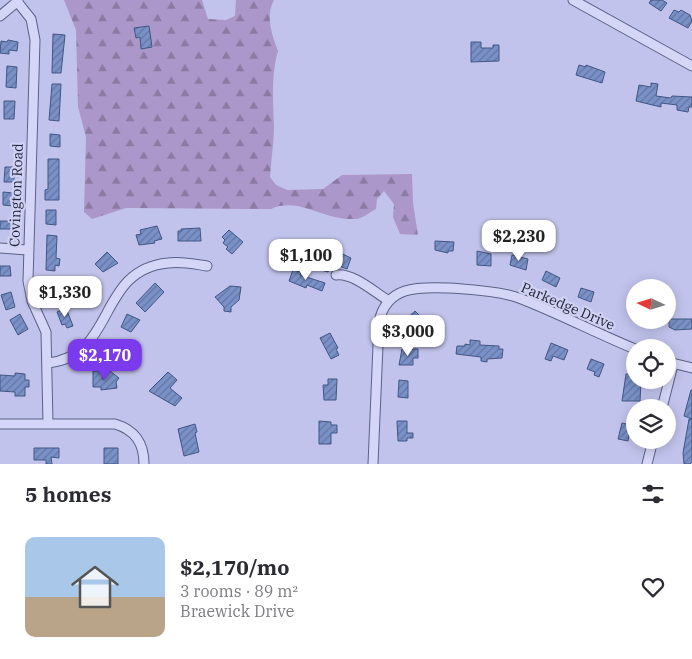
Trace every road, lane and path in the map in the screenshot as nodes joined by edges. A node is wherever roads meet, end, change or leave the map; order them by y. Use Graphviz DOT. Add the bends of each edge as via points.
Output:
graph roads {
  1 [pos="17,1"];
  2 [pos="579,1"];
  3 [pos="0,16"];
  4 [pos="692,66"];
  5 [pos="0,248"];
  6 [pos="27,250"];
  7 [pos="207,266"];
  8 [pos="336,275"];
  9 [pos="389,302"];
  10 [pos="626,345"];
  11 [pos="48,363"];
  12 [pos="676,365"];
  13 [pos="692,368"];
  14 [pos="48,423"];
  15 [pos="0,424"];
  16 [pos="651,449"];
  17 [pos="144,464"];
  18 [pos="373,464"];
  19 [pos="647,464"];
  1 -- 3 [label="street"];
  1 -- 6 [label="street, Covington Road" via="31,19 36,40"];
  2 -- 4 [label="street"];
  5 -- 6 [label="street"];
  6 -- 11 [label="street, Covington Road" via="28,288 46,332"];
  7 -- 11 [label="street" via="170,262 136,274 120,290 85,349 66,360"];
  8 -- 9 [label="street" via="344,274"];
  9 -- 10 [label="street, Parkedge Drive" via="404,292 414,290 496,292 520,298"];
  9 -- 18 [label="street" via="382,311 378,328"];
  11 -- 14 [label="street, Covington Road"];
  12 -- 13 [label="street"];
  14 -- 15 [label="street"];
  14 -- 17 [label="street" via="105,422 124,427 139,440"];
  16 -- 19 [label="street"];
}
